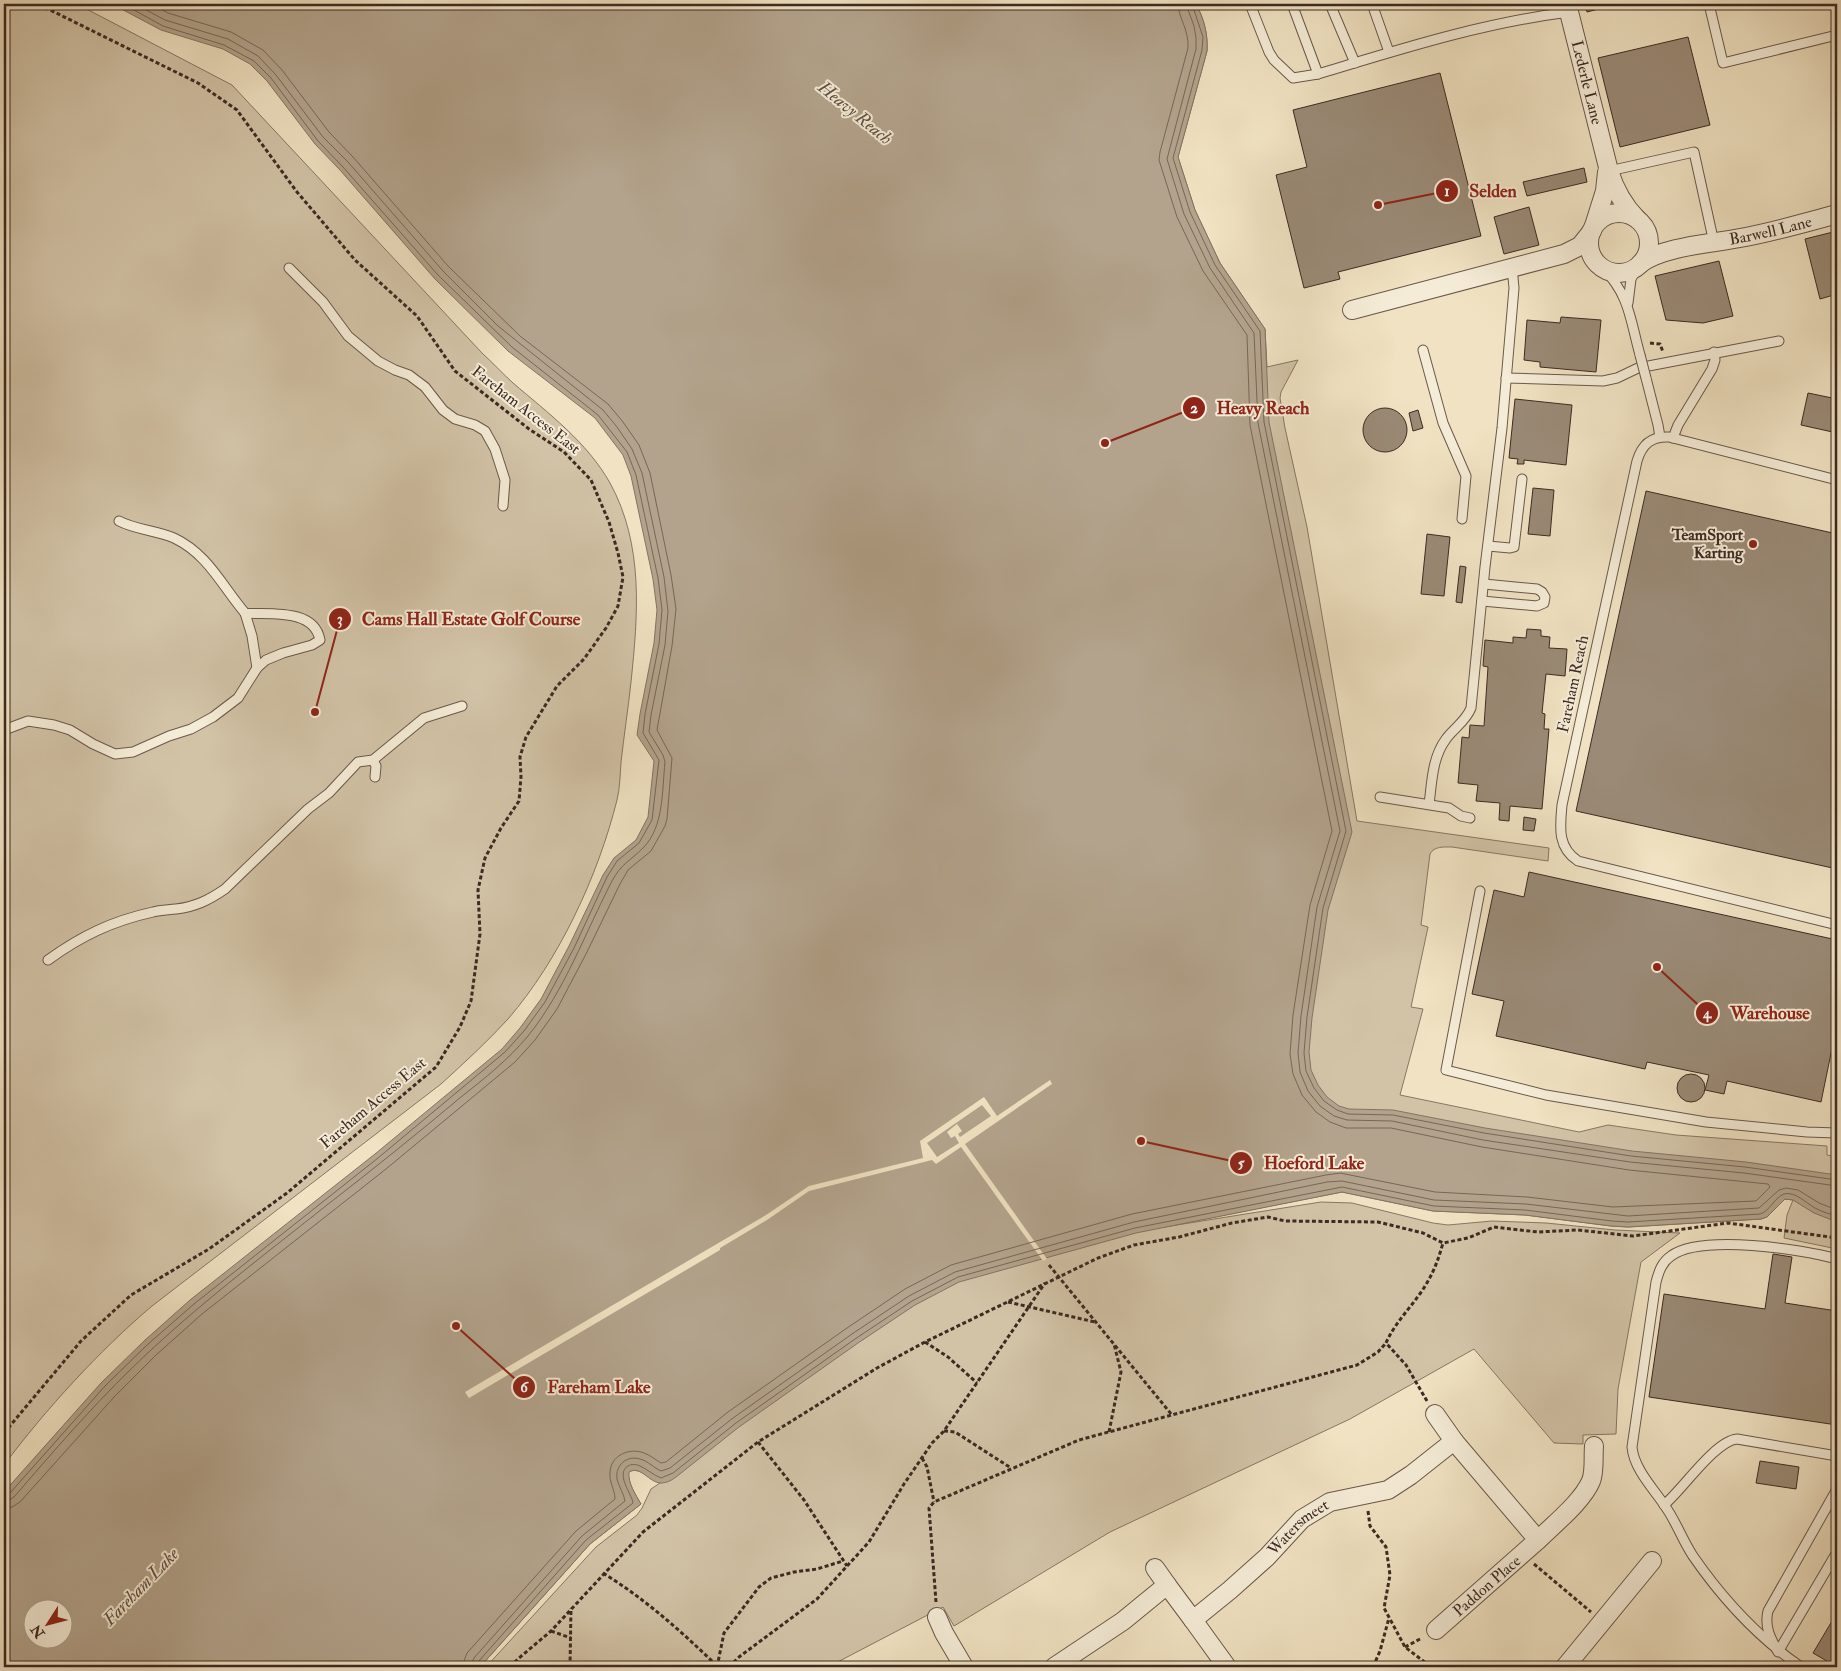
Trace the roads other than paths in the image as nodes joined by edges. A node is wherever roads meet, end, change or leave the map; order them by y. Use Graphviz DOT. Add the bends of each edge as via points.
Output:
graph roads {
  1 [pos="1250,4"];
  2 [pos="1292,4"];
  3 [pos="1330,4"];
  4 [pos="1372,4"];
  5 [pos="1708,4"];
  6 [pos="1836,4"];
  7 [pos="1568,8"];
  8 [pos="1837,8"];
  9 [pos="1837,35"];
  10 [pos="1389,52"];
  11 [pos="1355,63"];
  12 [pos="1318,74"];
  13 [pos="1607,166"];
  14 [pos="1837,214"];
  15 [pos="1640,222"];
  16 [pos="1593,229"];
  17 [pos="1709,244"];
  18 [pos="1555,256"];
  19 [pos="1639,265"];
  20 [pos="1601,266"];
  21 [pos="289,268"];
  22 [pos="1512,268"];
  23 [pos="1629,308"];
  24 [pos="1352,310"];
  25 [pos="1779,341"];
  26 [pos="1423,350"];
  27 [pos="1714,352"];
  28 [pos="1506,378"];
  29 [pos="1660,437"];
  30 [pos="1673,438"];
  31 [pos="1522,479"];
  32 [pos="1837,480"];
  33 [pos="503,506"];
  34 [pos="1462,519"];
  35 [pos="119,521"];
  36 [pos="1488,546"];
  37 [pos="1484,584"];
  38 [pos="1482,600"];
  39 [pos="246,613"];
  40 [pos="258,668"];
  41 [pos="462,706"];
  42 [pos="4,730"];
  43 [pos="373,760"];
  44 [pos="375,777"];
  45 [pos="1380,797"];
  46 [pos="1429,804"];
  47 [pos="1470,818"];
  48 [pos="1480,891"];
  49 [pos="1837,925"];
  50 [pos="48,960"];
  51 [pos="1837,1133"];
  52 [pos="1837,1259"];
  53 [pos="1435,1414"];
  54 [pos="1454,1440"];
  55 [pos="1594,1446"];
  56 [pos="1837,1456"];
  57 [pos="1837,1489"];
  58 [pos="1664,1504"];
  59 [pos="1538,1540"];
  60 [pos="1837,1552"];
  61 [pos="1652,1561"];
  62 [pos="1155,1568"];
  63 [pos="1167,1585"];
  64 [pos="937,1617"];
  65 [pos="1192,1620"];
  66 [pos="1436,1630"];
  67 [pos="1778,1652"];
  68 [pos="964,1667"];
  69 [pos="1054,1667"];
  70 [pos="1227,1667"];
  71 [pos="1565,1667"];
  72 [pos="1801,1667"];
  1 -- 12 [label="lane" via="1274,60 1293,78"];
  2 -- 12 [label="lane"];
  3 -- 11 [label="lane"];
  4 -- 10 [label="lane"];
  5 -- 9 [label="lane" via="1722,61 1726,64"];
  6 -- 8 [label="lane"];
  7 -- 10 [label="lane"];
  7 -- 13 [label="street, Lederle Lane"];
  10 -- 11 [label="lane"];
  11 -- 12 [label="lane"];
  13 -- 15 [label="street, Lederle Lane" via="1619,197"];
  13 -- 16 [label="street, Lederle Lane" via="1605,191"];
  13 -- 17 [label="lane" via="1694,152"];
  14 -- 17 [label="street, Barwell Lane"];
  15 -- 16 [label="street" via="1626,214 1614,214 1602,218"];
  15 -- 17 [label="street, Barwell Lane" via="1664,240 1683,245"];
  15 -- 19 [label="street" via="1647,232 1649,245"];
  16 -- 18 [label="street" via="1580,246"];
  16 -- 20 [label="street" via="1591,251"];
  17 -- 19 [label="street, Barwell Lane" via="1656,255"];
  18 -- 20 [label="street" via="1584,256"];
  18 -- 22 [label="street"];
  19 -- 20 [label="street" via="1622,272"];
  19 -- 23 [label="lane" via="1631,282"];
  20 -- 23 [label="lane" via="1619,287"];
  21 -- 33 [label="lane" via="323,302 348,336 378,361 426,387 455,419 485,430 496,449 505,480"];
  22 -- 24 [label="street"];
  22 -- 28 [label="lane" via="1514,288"];
  23 -- 29 [label="lane, bridge"];
  25 -- 27 [label="lane"];
  26 -- 34 [label="lane" via="1443,422 1466,476"];
  27 -- 28 [label="lane" via="1638,368 1603,381"];
  27 -- 30 [label="lane" via="1712,369"];
  28 -- 36 [label="lane"];
  29 -- 30 [label="lane"];
  29 -- 49 [label="lane, Fareham Reach" via="1646,444 1637,460 1562,805 1562,842 1570,856 1586,864"];
  30 -- 32 [label="lane"];
  31 -- 36 [label="lane" via="1514,547"];
  35 -- 39 [label="lane" via="188,546 215,570"];
  36 -- 37 [label="lane"];
  37 -- 38 [label="lane"];
  37 -- 38 [label="lane" via="1537,590 1545,597 1539,606"];
  38 -- 46 [label="lane" via="1472,708 1447,737 1439,752"];
  39 -- 40 [label="lane"];
  39 -- 40 [label="lane" via="296,616 308,621 318,631 320,640 266,660"];
  40 -- 42 [label="lane" via="238,698 213,717 133,752 115,754 54,725 28,721"];
  41 -- 43 [label="lane" via="424,718"];
  43 -- 44 [label="lane"];
  43 -- 50 [label="lane" via="358,762 329,794 308,809 210,900 193,907 154,912 92,932"];
  45 -- 46 [label="lane"];
  46 -- 47 [label="lane" via="1449,808"];
  48 -- 51 [label="lane" via="1446,1070 1546,1095 1697,1120"];
  52 -- 58 [label="lane" via="1789,1250 1716,1245 1681,1250 1662,1266 1656,1282 1632,1447 1638,1465"];
  53 -- 54 [label="street"];
  54 -- 59 [label="street"];
  54 -- 65 [label="street, Watersmeet" via="1411,1476 1388,1490 1330,1502 1302,1519 1267,1557"];
  55 -- 59 [label="street, Paddon Place" via="1592,1475 1587,1488"];
  56 -- 58 [label="lane" via="1731,1439 1721,1445"];
  57 -- 67 [label="lane" via="1768,1611 1766,1625"];
  58 -- 67 [label="lane" via="1704,1571 1736,1610"];
  59 -- 66 [label="street, Paddon Place"];
  60 -- 67 [label="lane"];
  61 -- 71 [label="street"];
  62 -- 63 [label="street"];
  63 -- 65 [label="street"];
  63 -- 69 [label="street" via="1123,1621"];
  64 -- 68 [label="street"];
  65 -- 70 [label="street"];
  67 -- 72 [label="lane"];
}
